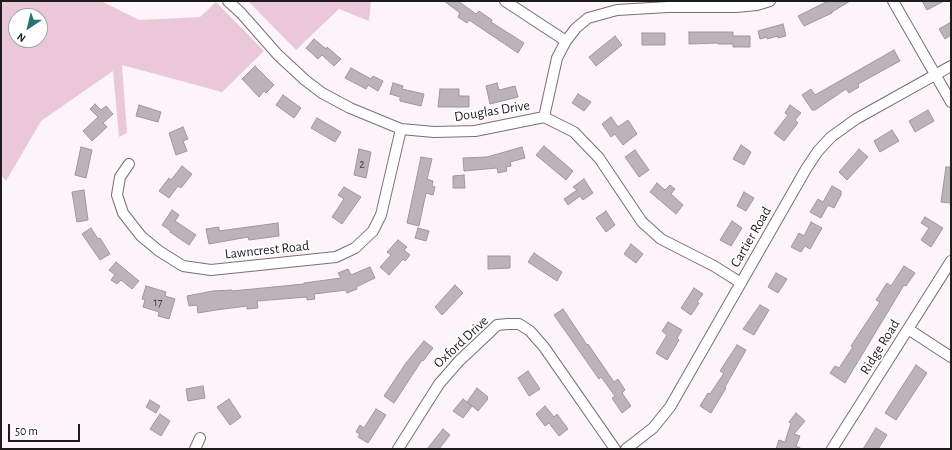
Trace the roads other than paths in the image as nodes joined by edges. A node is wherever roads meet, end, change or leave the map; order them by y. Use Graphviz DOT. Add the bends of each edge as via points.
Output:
graph roads {
  1 [pos="228,1"];
  2 [pos="505,1"];
  3 [pos="770,1"];
  4 [pos="893,1"];
  5 [pos="566,41"];
  6 [pos="951,66"];
  7 [pos="936,74"];
  8 [pos="951,102"];
  9 [pos="544,117"];
  10 [pos="401,129"];
  11 [pos="129,164"];
  12 [pos="951,261"];
  13 [pos="740,283"];
  14 [pos="908,329"];
  15 [pos="951,357"];
  16 [pos="200,438"];
  17 [pos="195,449"];
  18 [pos="398,449"];
  19 [pos="615,449"];
  20 [pos="626,449"];
  21 [pos="832,449"];
  1 -- 10 [label="street, Douglas Drive" via="305,80 350,108"];
  2 -- 5 [label="street"];
  3 -- 5 [label="street" via="757,5 617,10 588,18"];
  4 -- 7 [label="street"];
  5 -- 9 [label="street" via="557,58"];
  6 -- 7 [label="street, Cartier Road"];
  7 -- 8 [label="street"];
  7 -- 13 [label="street, Cartier Road" via="856,119 831,137 806,169"];
  9 -- 10 [label="street, Douglas Drive" via="475,131 434,132"];
  9 -- 13 [label="street, Douglas Drive" via="574,132 599,158 642,222 661,239 714,266"];
  10 -- 11 [label="street, Lawncrest Road" via="381,215 373,231 355,248 336,256 211,270 183,266 141,236 123,213 117,195 120,177"];
  12 -- 14 [label="street, Ridge Road"];
  13 -- 20 [label="street, Cartier Road" via="670,407 652,428"];
  14 -- 15 [label="street"];
  14 -- 21 [label="street, Ridge Road"];
  16 -- 17 [label="street"];
  18 -- 19 [label="street, Oxford Drive" via="439,384 459,361 497,325 508,324 519,324 530,331 544,347"];
}
